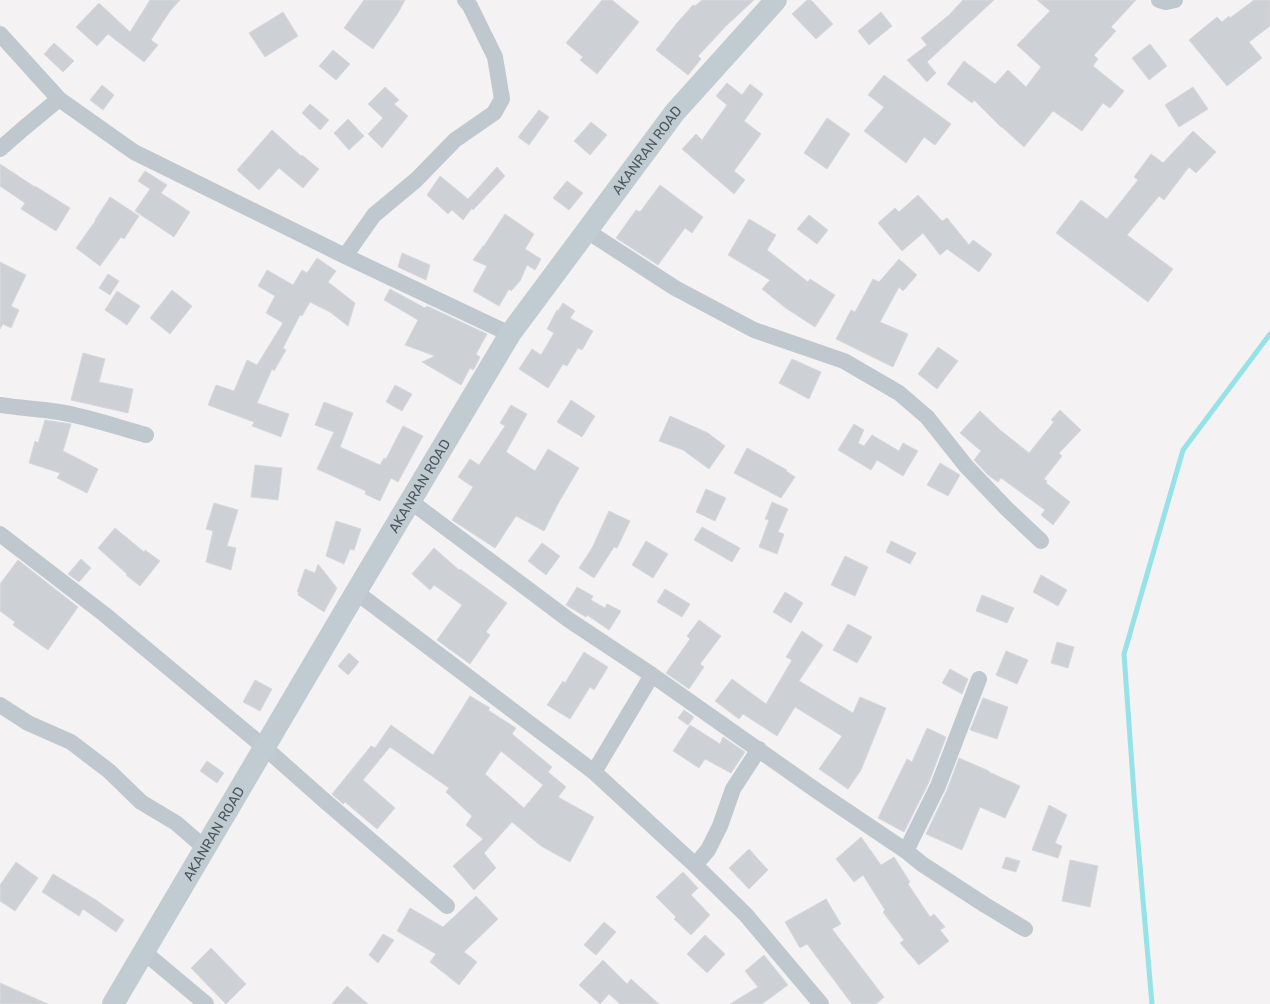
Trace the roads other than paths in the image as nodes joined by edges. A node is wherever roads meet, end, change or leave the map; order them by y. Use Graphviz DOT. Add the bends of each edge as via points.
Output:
graph roads {
  1 [pos="465,0"];
  2 [pos="776,0"];
  3 [pos="1159,0"];
  4 [pos="1175,0"];
  5 [pos="0,34"];
  6 [pos="59,99"];
  7 [pos="0,150"];
  8 [pos="586,231"];
  9 [pos="345,256"];
  10 [pos="510,334"];
  11 [pos="0,405"];
  12 [pos="146,435"];
  13 [pos="410,501"];
  14 [pos="0,534"];
  15 [pos="1041,541"];
  16 [pos="356,592"];
  17 [pos="652,675"];
  18 [pos="979,679"];
  19 [pos="0,705"];
  20 [pos="264,746"];
  21 [pos="759,750"];
  22 [pos="594,772"];
  23 [pos="205,848"];
  24 [pos="906,851"];
  25 [pos="695,865"];
  26 [pos="447,906"];
  27 [pos="1025,929"];
  28 [pos="144,952"];
  29 [pos="113,1004"];
  30 [pos="206,1004"];
  31 [pos="821,1004"];
  1 -- 9 [label="street" via="495,58 502,99 494,112 455,140 416,180 374,215"];
  2 -- 8 [label="main road, AKANRAN ROAD" via="675,112"];
  3 -- 4 [label="street"];
  5 -- 6 [label="street"];
  6 -- 7 [label="street"];
  6 -- 9 [label="street" via="134,152"];
  8 -- 10 [label="main road, AKANRAN ROAD"];
  8 -- 15 [label="street" via="674,288 754,330 844,361 899,393 927,417 966,466"];
  9 -- 10 [label="street"];
  10 -- 13 [label="main road, AKANRAN ROAD"];
  11 -- 12 [label="street" via="94,419"];
  13 -- 16 [label="main road, AKANRAN ROAD"];
  13 -- 17 [label="street" via="569,620"];
  14 -- 20 [label="street" via="104,614"];
  16 -- 20 [label="main road, AKANRAN ROAD"];
  16 -- 22 [label="street"];
  17 -- 21 [label="street"];
  17 -- 22 [label="street"];
  18 -- 24 [label="street" via="938,786"];
  19 -- 23 [label="street" via="28,723 70,742 109,770 141,802 176,824"];
  20 -- 23 [label="main road, AKANRAN ROAD"];
  20 -- 26 [label="street"];
  21 -- 24 [label="street"];
  21 -- 25 [label="street" via="733,790 708,850"];
  22 -- 25 [label="street"];
  23 -- 28 [label="main road, AKANRAN ROAD"];
  24 -- 27 [label="street"];
  25 -- 31 [label="street" via="746,915"];
  28 -- 29 [label="main road, AKANRAN ROAD"];
  28 -- 30 [label="street"];
}
